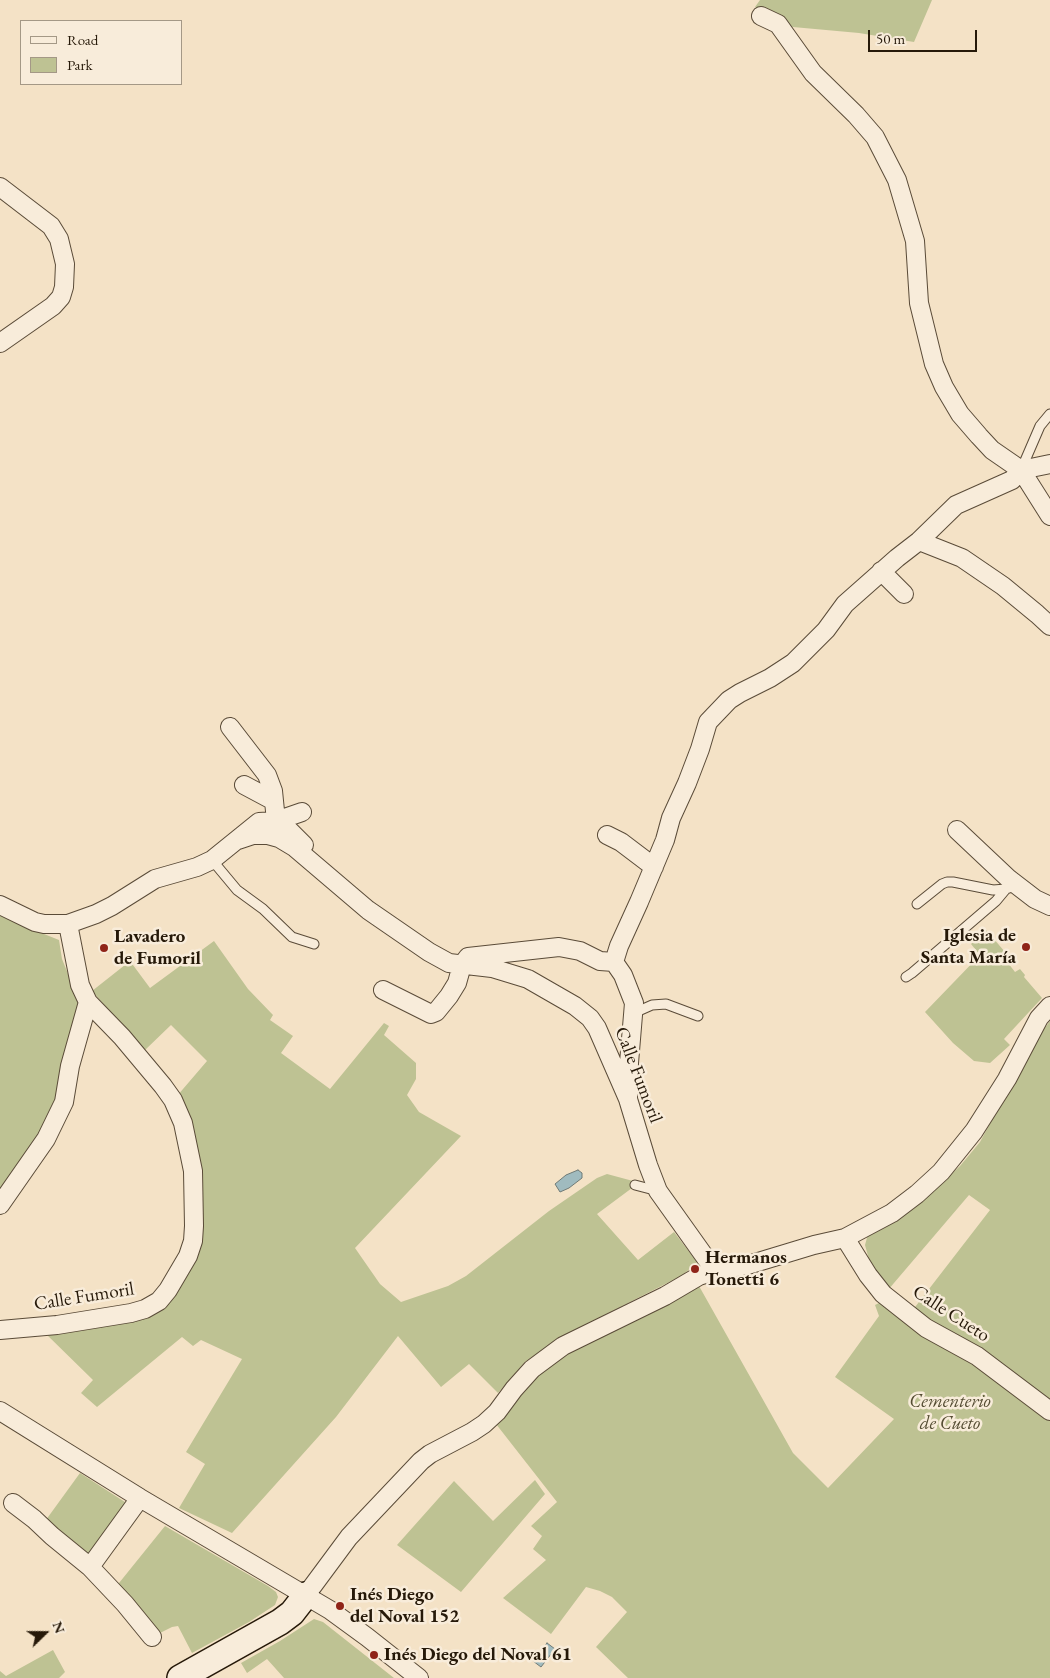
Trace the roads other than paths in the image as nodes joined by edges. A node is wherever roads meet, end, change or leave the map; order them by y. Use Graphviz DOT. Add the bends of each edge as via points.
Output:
graph roads {
  1 [pos="761,16"];
  2 [pos="0,187"];
  3 [pos="0,343"];
  4 [pos="1050,414"];
  5 [pos="1050,464"];
  6 [pos="1021,470"];
  7 [pos="1050,516"];
  8 [pos="919,541"];
  9 [pos="880,572"];
  10 [pos="904,594"];
  11 [pos="1044,609"];
  12 [pos="1050,626"];
  13 [pos="230,727"];
  14 [pos="244,784"];
  15 [pos="274,801"];
  16 [pos="302,812"];
  17 [pos="276,821"];
  18 [pos="957,830"];
  19 [pos="607,835"];
  20 [pos="238,840"];
  21 [pos="212,860"];
  22 [pos="654,867"];
  23 [pos="338,886"];
  24 [pos="1011,887"];
  25 [pos="917,904"];
  26 [pos="0,905"];
  27 [pos="1050,906"];
  28 [pos="68,924"];
  29 [pos="314,944"];
  30 [pos="614,962"];
  31 [pos="462,965"];
  32 [pos="906,977"];
  33 [pos="383,990"];
  34 [pos="88,1002"];
  35 [pos="1050,1006"];
  36 [pos="634,1013"];
  37 [pos="698,1016"];
  38 [pos="628,1100"];
  39 [pos="635,1185"];
  40 [pos="658,1191"];
  41 [pos="0,1205"];
  42 [pos="845,1238"];
  43 [pos="715,1271"];
  44 [pos="0,1330"];
  45 [pos="0,1411"];
  46 [pos="1050,1411"];
  47 [pos="140,1498"];
  48 [pos="13,1503"];
  49 [pos="90,1567"];
  50 [pos="306,1595"];
  51 [pos="152,1637"];
  52 [pos="180,1678"];
  53 [pos="419,1678"];
  1 -- 6 [label="street" via="778,24 813,73 875,137 897,180 908,215 915,241 919,303 934,364 944,387 960,414 990,448"];
  2 -- 3 [label="street" via="50,226 59,239 65,264 61,297"];
  4 -- 6 [label="lane" via="1040,426"];
  5 -- 6 [label="street"];
  6 -- 7 [label="street"];
  6 -- 8 [label="street" via="1012,480 956,505"];
  8 -- 9 [label="street"];
  8 -- 11 [label="street" via="962,558"];
  9 -- 10 [label="street"];
  9 -- 22 [label="street" via="845,604 826,630 793,662 729,700 708,722"];
  11 -- 12 [label="street"];
  13 -- 15 [label="street" via="267,775"];
  14 -- 15 [label="street"];
  15 -- 17 [label="street"];
  16 -- 17 [label="street, Calle Fumoril"];
  17 -- 20 [label="street, Calle Fumoril" via="259,822"];
  17 -- 23 [label="street, Calle Fumoril" via="306,846"];
  18 -- 24 [label="street"];
  19 -- 22 [label="street"];
  20 -- 21 [label="street, Calle Fumoril"];
  20 -- 23 [label="street, Calle Fumoril" via="253,835 279,838"];
  21 -- 28 [label="street, Calle Fumoril" via="155,879 112,906"];
  21 -- 29 [label="lane" via="237,890 292,937"];
  22 -- 30 [label="street"];
  23 -- 31 [label="street, Calle Fumoril" via="429,952 449,963"];
  24 -- 25 [label="lane" via="993,890 947,882"];
  24 -- 27 [label="street"];
  24 -- 32 [label="lane"];
  26 -- 28 [label="street" via="35,922"];
  28 -- 34 [label="street, Calle Fumoril" via="80,985"];
  30 -- 31 [label="street" via="600,961 580,951 559,947 468,957"];
  30 -- 36 [label="street" via="634,1003"];
  31 -- 33 [label="street" via="449,996 431,1014"];
  31 -- 38 [label="street, Calle Fumoril" via="492,968 528,979 590,1018 600,1032"];
  34 -- 41 [label="street" via="70,1066 64,1102 46,1139"];
  34 -- 44 [label="street, Calle Fumoril" via="122,1036 173,1100 193,1171 193,1241 168,1290 159,1301 145,1309 56,1325"];
  35 -- 42 [label="street" via="1040,1018 991,1106 941,1172 892,1213"];
  36 -- 37 [label="lane" via="666,1004"];
  36 -- 38 [label="street"];
  38 -- 40 [label="street, Calle Fumoril"];
  39 -- 40 [label="lane"];
  40 -- 43 [label="street, Calle Fumoril"];
  42 -- 43 [label="street"];
  42 -- 46 [label="street, Calle Cueto" via="883,1294 926,1328 977,1356"];
  43 -- 50 [label="street" via="698,1276 665,1296 563,1346 532,1369 484,1424 430,1454 401,1480 349,1537"];
  45 -- 47 [label="street"];
  47 -- 49 [label="street"];
  47 -- 50 [label="street"];
  48 -- 49 [label="street"];
  49 -- 51 [label="street"];
  50 -- 52 [label="main road" via="280,1622"];
  50 -- 53 [label="street"];
}
